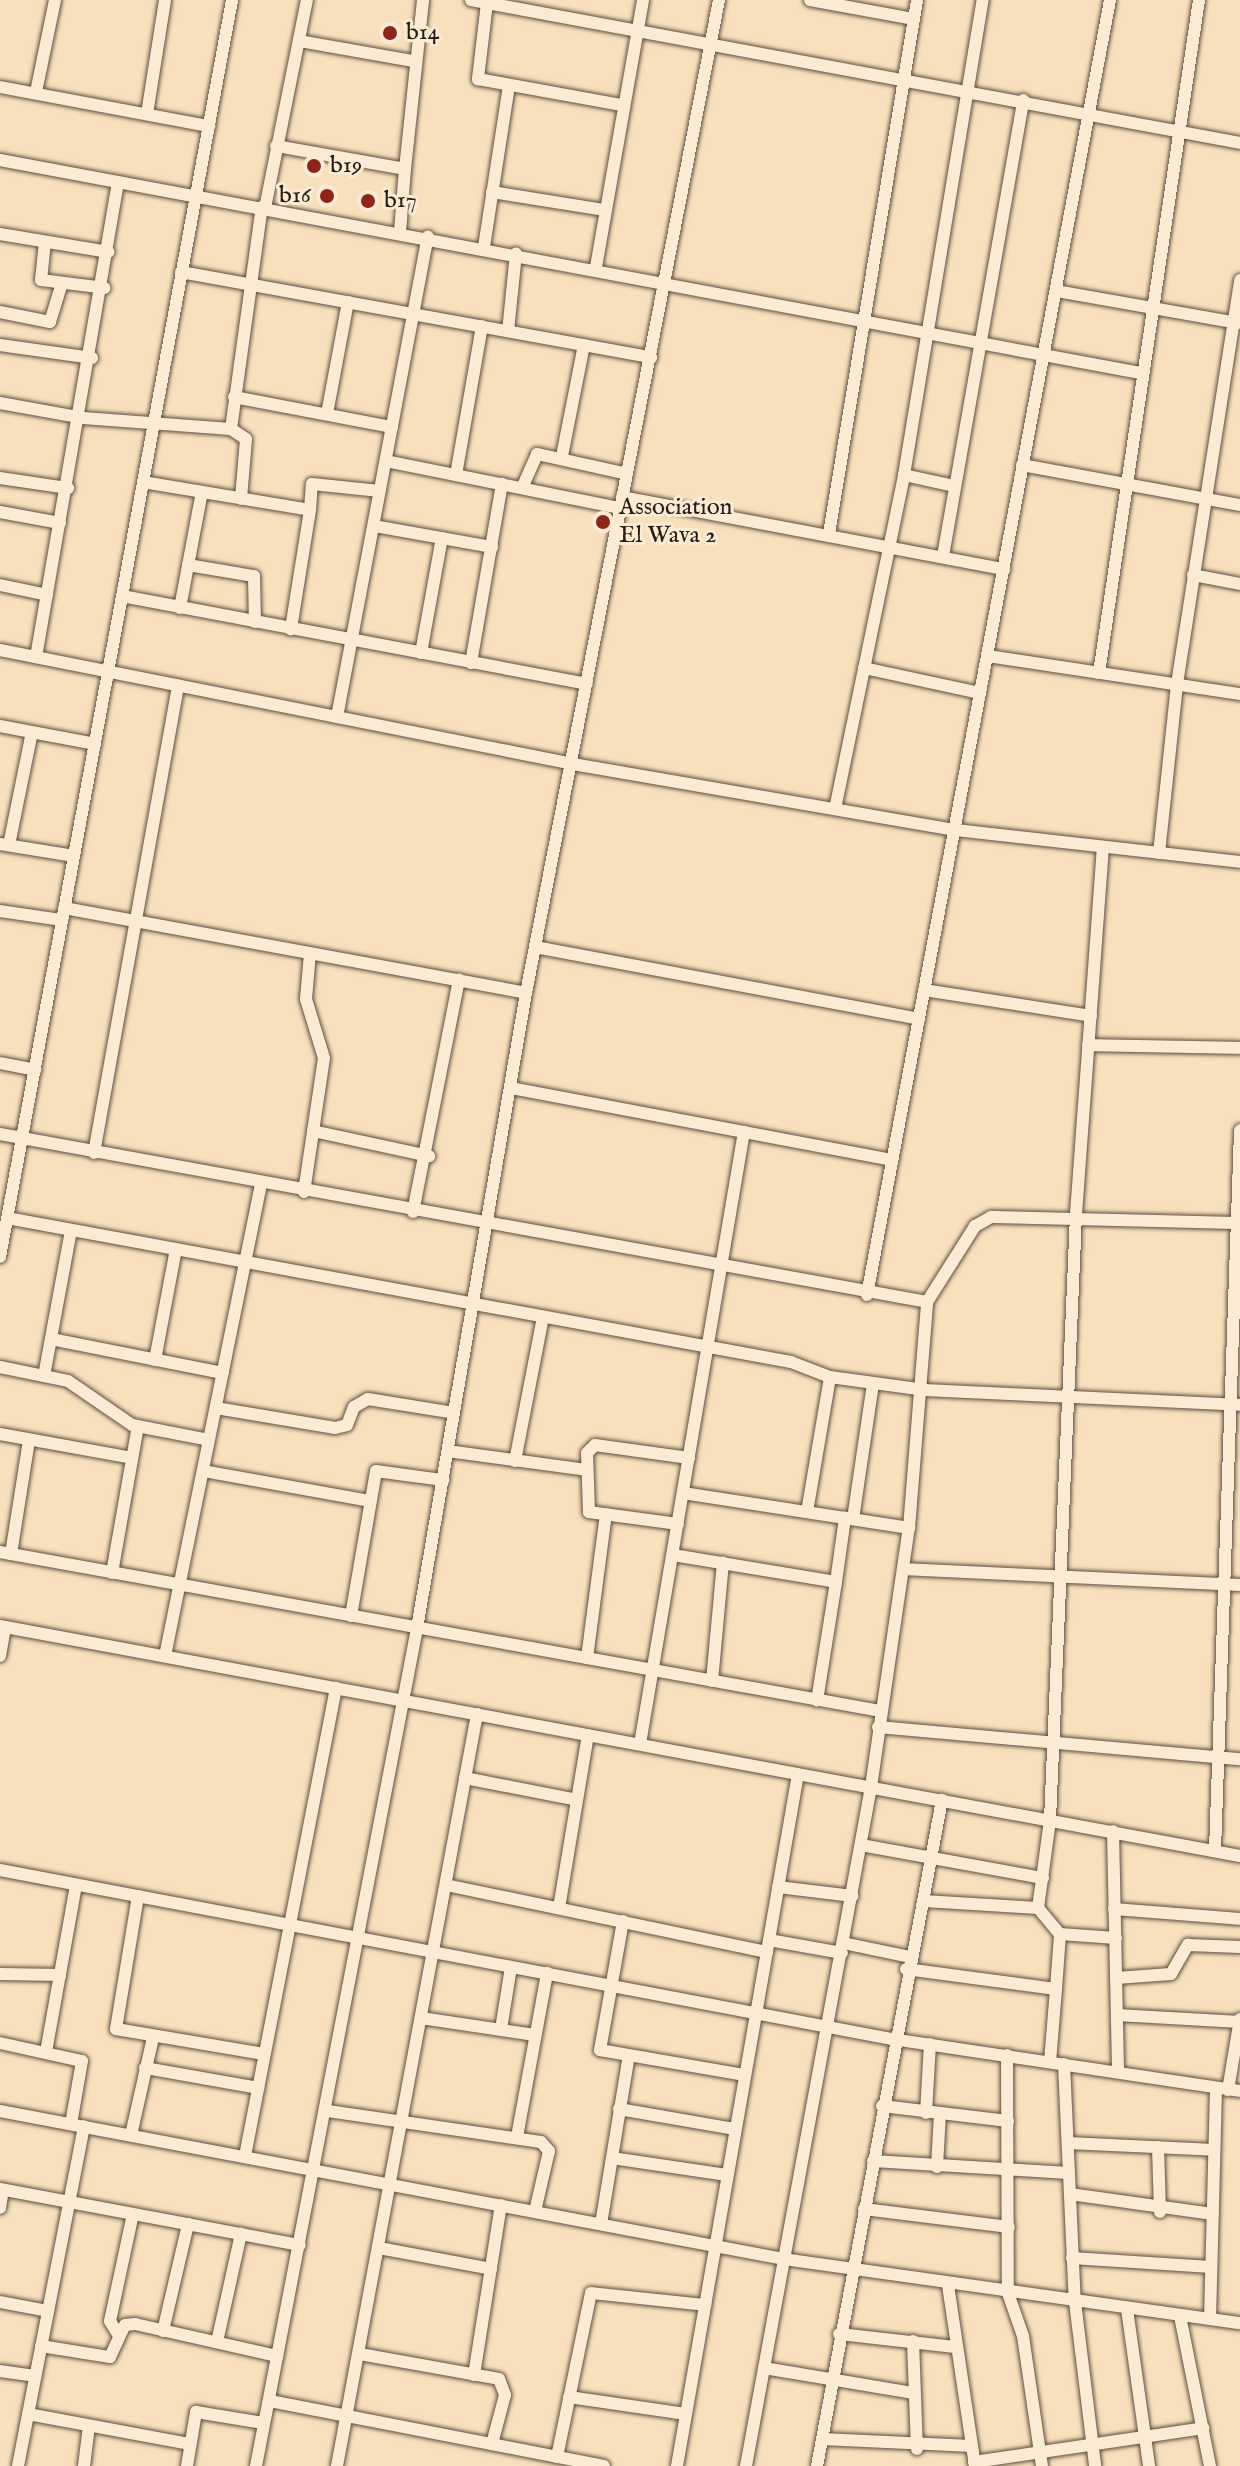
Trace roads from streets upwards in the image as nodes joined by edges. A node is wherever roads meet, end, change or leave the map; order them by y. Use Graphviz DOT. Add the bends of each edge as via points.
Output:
graph roads {
  1 [pos="55,0"];
  2 [pos="232,0"];
  3 [pos="307,0"];
  4 [pos="423,0"];
  5 [pos="471,0"];
  6 [pos="643,0"];
  7 [pos="719,0"];
  8 [pos="810,0"];
  9 [pos="917,0"];
  10 [pos="983,0"];
  11 [pos="1110,0"];
  12 [pos="1199,0"];
  13 [pos="160,1"];
  14 [pos="487,3"];
  15 [pos="526,5"];
  16 [pos="914,19"];
  17 [pos="638,31"];
  18 [pos="299,41"];
  19 [pos="710,45"];
  20 [pos="413,61"];
  21 [pos="905,77"];
  22 [pos="509,85"];
  23 [pos="0,87"];
  24 [pos="968,90"];
  25 [pos="36,92"];
  26 [pos="1023,100"];
  27 [pos="621,105"];
  28 [pos="1089,113"];
  29 [pos="147,114"];
  30 [pos="209,126"];
  31 [pos="1179,130"];
  32 [pos="1240,143"];
  33 [pos="276,146"];
  34 [pos="0,160"];
  35 [pos="405,169"];
  36 [pos="118,182"];
  37 [pos="492,192"];
  38 [pos="196,195"];
  39 [pos="264,208"];
  40 [pos="604,210"];
  41 [pos="400,232"];
  42 [pos="0,234"];
  43 [pos="428,237"];
  44 [pos="45,242"];
  45 [pos="484,247"];
  46 [pos="109,252"];
  47 [pos="516,253"];
  48 [pos="596,267"];
  49 [pos="181,272"];
  50 [pos="1240,280"];
  51 [pos="62,283"];
  52 [pos="665,287"];
  53 [pos="105,288"];
  54 [pos="246,288"];
  55 [pos="1056,291"];
  56 [pos="348,302"];
  57 [pos="1150,308"];
  58 [pos="0,312"];
  59 [pos="414,313"];
  60 [pos="862,323"];
  61 [pos="1236,323"];
  62 [pos="482,326"];
  63 [pos="508,331"];
  64 [pos="925,334"];
  65 [pos="979,343"];
  66 [pos="0,345"];
  67 [pos="584,345"];
  68 [pos="1044,356"];
  69 [pos="651,357"];
  70 [pos="92,358"];
  71 [pos="1140,373"];
  72 [pos="234,397"];
  73 [pos="0,403"];
  74 [pos="327,414"];
  75 [pos="83,418"];
  76 [pos="153,426"];
  77 [pos="392,427"];
  78 [pos="231,429"];
  79 [pos="562,456"];
  80 [pos="386,461"];
  81 [pos="1022,465"];
  82 [pos="627,474"];
  83 [pos="456,475"];
  84 [pos="904,475"];
  85 [pos="0,478"];
  86 [pos="143,482"];
  87 [pos="502,484"];
  88 [pos="954,486"];
  89 [pos="1123,487"];
  90 [pos="68,488"];
  91 [pos="522,488"];
  92 [pos="380,491"];
  93 [pos="202,492"];
  94 [pos="241,499"];
  95 [pos="1205,499"];
  96 [pos="621,502"];
  97 [pos="1240,505"];
  98 [pos="310,510"];
  99 [pos="0,512"];
  100 [pos="60,523"];
  101 [pos="374,526"];
  102 [pos="829,534"];
  103 [pos="442,538"];
  104 [pos="889,545"];
  105 [pos="492,547"];
  106 [pos="943,556"];
  107 [pos="188,565"];
  108 [pos="1004,569"];
  109 [pos="1193,575"];
  110 [pos="1240,584"];
  111 [pos="0,585"];
  112 [pos="47,595"];
  113 [pos="122,596"];
  114 [pos="180,608"];
  115 [pos="255,622"];
  116 [pos="291,629"];
  117 [pos="352,641"];
  118 [pos="0,650"];
  119 [pos="421,653"];
  120 [pos="988,656"];
  121 [pos="36,657"];
  122 [pos="471,663"];
  123 [pos="864,668"];
  124 [pos="108,671"];
  125 [pos="1099,673"];
  126 [pos="587,684"];
  127 [pos="1177,684"];
  128 [pos="178,685"];
  129 [pos="980,693"];
  130 [pos="1240,694"];
  131 [pos="337,717"];
  132 [pos="0,726"];
  133 [pos="32,732"];
  134 [pos="95,744"];
  135 [pos="573,764"];
  136 [pos="835,809"];
  137 [pos="955,830"];
  138 [pos="4,844"];
  139 [pos="1103,847"];
  140 [pos="1159,853"];
  141 [pos="74,856"];
  142 [pos="1240,862"];
  143 [pos="0,911"];
  144 [pos="63,914"];
  145 [pos="136,920"];
  146 [pos="535,947"];
  147 [pos="310,953"];
  148 [pos="459,980"];
  149 [pos="924,990"];
  150 [pos="526,993"];
  151 [pos="1091,1016"];
  152 [pos="919,1019"];
  153 [pos="1088,1045"];
  154 [pos="1240,1048"];
  155 [pos="0,1063"];
  156 [pos="35,1070"];
  157 [pos="511,1088"];
  158 [pos="1240,1130"];
  159 [pos="313,1131"];
  160 [pos="744,1132"];
  161 [pos="0,1134"];
  162 [pos="22,1139"];
  163 [pos="94,1153"];
  164 [pos="429,1156"];
  165 [pos="892,1160"];
  166 [pos="261,1185"];
  167 [pos="304,1192"];
  168 [pos="413,1212"];
  169 [pos="1076,1214"];
  170 [pos="7,1218"];
  171 [pos="1238,1222"];
  172 [pos="483,1225"];
  173 [pos="71,1230"];
  174 [pos="176,1249"];
  175 [pos="0,1257"];
  176 [pos="245,1261"];
  177 [pos="720,1269"];
  178 [pos="867,1295"];
  179 [pos="470,1302"];
  180 [pos="927,1302"];
  181 [pos="543,1317"];
  182 [pos="51,1339"];
  183 [pos="706,1349"];
  184 [pos="155,1360"];
  185 [pos="0,1367"];
  186 [pos="223,1373"];
  187 [pos="44,1376"];
  188 [pos="830,1377"];
  189 [pos="873,1383"];
  190 [pos="925,1390"];
  191 [pos="1068,1396"];
  192 [pos="1235,1404"];
  193 [pos="216,1408"];
  194 [pos="454,1413"];
  195 [pos="138,1426"];
  196 [pos="0,1434"];
  197 [pos="29,1440"];
  198 [pos="209,1440"];
  199 [pos="448,1451"];
  200 [pos="132,1458"];
  201 [pos="689,1458"];
  202 [pos="515,1461"];
  203 [pos="586,1470"];
  204 [pos="203,1471"];
  205 [pos="443,1480"];
  206 [pos="683,1493"];
  207 [pos="370,1501"];
  208 [pos="807,1512"];
  209 [pos="606,1514"];
  210 [pos="849,1518"];
  211 [pos="678,1524"];
  212 [pos="909,1528"];
  213 [pos="6,1553"];
  214 [pos="673,1555"];
  215 [pos="723,1563"];
  216 [pos="903,1569"];
  217 [pos="112,1573"];
  218 [pos="1060,1576"];
  219 [pos="836,1582"];
  220 [pos="1222,1584"];
  221 [pos="180,1585"];
  222 [pos="1240,1585"];
  223 [pos="351,1616"];
  224 [pos="3,1626"];
  225 [pos="417,1628"];
  226 [pos="0,1656"];
  227 [pos="165,1656"];
  228 [pos="587,1658"];
  229 [pos="654,1670"];
  230 [pos="712,1681"];
  231 [pos="336,1688"];
  232 [pos="404,1700"];
  233 [pos="817,1700"];
  234 [pos="880,1711"];
  235 [pos="477,1714"];
  236 [pos="878,1727"];
  237 [pos="588,1735"];
  238 [pos="640,1744"];
  239 [pos="1053,1744"];
  240 [pos="1217,1757"];
  241 [pos="1240,1759"];
  242 [pos="798,1774"];
  243 [pos="465,1778"];
  244 [pos="871,1787"];
  245 [pos="577,1800"];
  246 [pos="942,1800"];
  247 [pos="1050,1820"];
  248 [pos="1113,1831"];
  249 [pos="861,1845"];
  250 [pos="1215,1851"];
  251 [pos="1240,1856"];
  252 [pos="932,1861"];
  253 [pos="0,1870"];
  254 [pos="1043,1878"];
  255 [pos="76,1885"];
  256 [pos="446,1885"];
  257 [pos="778,1887"];
  258 [pos="138,1896"];
  259 [pos="852,1896"];
  260 [pos="924,1901"];
  261 [pos="559,1908"];
  262 [pos="1038,1908"];
  263 [pos="1114,1909"];
  264 [pos="1240,1919"];
  265 [pos="623,1921"];
  266 [pos="290,1925"];
  267 [pos="1060,1934"];
  268 [pos="360,1938"];
  269 [pos="1116,1938"];
  270 [pos="768,1946"];
  271 [pos="1240,1947"];
  272 [pos="842,1948"];
  273 [pos="433,1952"];
  274 [pos="908,1963"];
  275 [pos="511,1967"];
  276 [pos="547,1973"];
  277 [pos="0,1974"];
  278 [pos="60,1975"];
  279 [pos="1116,1978"];
  280 [pos="610,1985"];
  281 [pos="1056,1989"];
  282 [pos="756,2013"];
  283 [pos="1117,2015"];
  284 [pos="421,2018"];
  285 [pos="1240,2020"];
  286 [pos="829,2027"];
  287 [pos="501,2029"];
  288 [pos="535,2035"];
  289 [pos="153,2037"];
  290 [pos="892,2039"];
  291 [pos="0,2043"];
  292 [pos="930,2044"];
  293 [pos="46,2052"];
  294 [pos="264,2054"];
  295 [pos="629,2055"];
  296 [pos="1007,2055"];
  297 [pos="1050,2062"];
  298 [pos="1064,2064"];
  299 [pos="145,2068"];
  300 [pos="1118,2072"];
  301 [pos="745,2075"];
  302 [pos="258,2088"];
  303 [pos="1228,2090"];
  304 [pos="882,2106"];
  305 [pos="619,2109"];
  306 [pos="0,2111"];
  307 [pos="328,2111"];
  308 [pos="926,2113"];
  309 [pos="940,2114"];
  310 [pos="403,2119"];
  311 [pos="1008,2121"];
  312 [pos="77,2125"];
  313 [pos="735,2129"];
  314 [pos="131,2135"];
  315 [pos="517,2137"];
  316 [pos="1068,2143"];
  317 [pos="1158,2147"];
  318 [pos="1214,2150"];
  319 [pos="245,2156"];
  320 [pos="612,2158"];
  321 [pos="873,2161"];
  322 [pos="937,2167"];
  323 [pos="317,2169"];
  324 [pos="1069,2173"];
  325 [pos="1008,2174"];
  326 [pos="727,2175"];
  327 [pos="391,2183"];
  328 [pos="2,2190"];
  329 [pos="1070,2194"];
  330 [pos="69,2202"];
  331 [pos="501,2205"];
  332 [pos="0,2208"];
  333 [pos="864,2209"];
  334 [pos="535,2211"];
  335 [pos="1160,2212"];
  336 [pos="133,2214"];
  337 [pos="1213,2214"];
  338 [pos="188,2224"];
  339 [pos="601,2224"];
  340 [pos="1009,2227"];
  341 [pos="241,2234"];
  342 [pos="300,2245"];
  343 [pos="715,2246"];
  344 [pos="379,2248"];
  345 [pos="1072,2258"];
  346 [pos="783,2259"];
  347 [pos="1211,2267"];
  348 [pos="491,2269"];
  349 [pos="852,2270"];
  350 [pos="948,2285"];
  351 [pos="1008,2293"];
  352 [pos="0,2302"];
  353 [pos="1075,2302"];
  354 [pos="705,2305"];
  355 [pos="1127,2309"];
  356 [pos="48,2311"];
  357 [pos="1180,2316"];
  358 [pos="1210,2319"];
  359 [pos="1240,2323"];
  360 [pos="163,2331"];
  361 [pos="118,2334"];
  362 [pos="839,2334"];
  363 [pos="913,2341"];
  364 [pos="217,2342"];
  365 [pos="41,2346"];
  366 [pos="955,2347"];
  367 [pos="360,2354"];
  368 [pos="277,2356"];
  369 [pos="764,2368"];
  370 [pos="0,2371"];
  371 [pos="474,2375"];
  372 [pos="35,2376"];
  373 [pos="832,2379"];
  374 [pos="914,2393"];
  375 [pos="569,2397"];
  376 [pos="270,2401"];
  377 [pos="28,2414"];
  378 [pos="686,2414"];
  379 [pos="346,2416"];
  380 [pos="263,2423"];
  381 [pos="89,2426"];
  382 [pos="1203,2428"];
  383 [pos="822,2439"];
  384 [pos="1143,2439"];
  385 [pos="190,2444"];
  386 [pos="492,2444"];
  387 [pos="972,2446"];
  388 [pos="1093,2447"];
  389 [pos="917,2449"];
  390 [pos="523,2450"];
  391 [pos="557,2457"];
  392 [pos="1041,2460"];
  393 [pos="975,2464"];
  394 [pos="18,2466"];
  395 [pos="84,2466"];
  396 [pos="187,2466"];
  397 [pos="256,2466"];
  398 [pos="337,2466"];
  399 [pos="521,2466"];
  400 [pos="604,2466"];
  401 [pos="677,2466"];
  402 [pos="746,2466"];
  403 [pos="817,2466"];
  404 [pos="1095,2466"];
  405 [pos="1149,2466"];
  406 [pos="1210,2466"];
  1 -- 25 [label="street"];
  2 -- 30 [label="street"];
  3 -- 18 [label="street"];
  4 -- 20 [label="street"];
  5 -- 14 [label="street"];
  6 -- 17 [label="street"];
  7 -- 19 [label="street"];
  8 -- 16 [label="street"];
  9 -- 16 [label="street"];
  10 -- 24 [label="street"];
  11 -- 28 [label="street"];
  12 -- 31 [label="street"];
  13 -- 29 [label="street"];
  14 -- 15 [label="street"];
  14 -- 22 [label="street" via="475,74"];
  15 -- 17 [label="street"];
  16 -- 21 [label="street"];
  17 -- 19 [label="street"];
  17 -- 27 [label="street"];
  18 -- 20 [label="street"];
  18 -- 33 [label="street"];
  19 -- 21 [label="street"];
  19 -- 52 [label="street"];
  20 -- 35 [label="street"];
  21 -- 24 [label="street"];
  21 -- 60 [label="street"];
  22 -- 27 [label="street"];
  22 -- 37 [label="street"];
  23 -- 25 [label="street"];
  24 -- 26 [label="street"];
  24 -- 64 [label="street"];
  25 -- 29 [label="street"];
  26 -- 28 [label="street"];
  26 -- 65 [label="street"];
  27 -- 40 [label="street"];
  28 -- 31 [label="street"];
  28 -- 55 [label="street"];
  29 -- 30 [label="street"];
  30 -- 38 [label="street"];
  31 -- 32 [label="street"];
  31 -- 57 [label="street"];
  33 -- 35 [label="street"];
  33 -- 39 [label="street"];
  34 -- 36 [label="street"];
  35 -- 41 [label="street"];
  36 -- 38 [label="street"];
  36 -- 46 [label="street"];
  37 -- 40 [label="street"];
  37 -- 45 [label="street"];
  38 -- 39 [label="street"];
  38 -- 49 [label="street"];
  39 -- 41 [label="street"];
  39 -- 54 [label="street"];
  40 -- 48 [label="street"];
  41 -- 43 [label="street"];
  42 -- 44 [label="street"];
  43 -- 45 [label="street"];
  43 -- 59 [label="street"];
  44 -- 46 [label="street"];
  44 -- 51 [label="street" via="39,278"];
  45 -- 47 [label="street"];
  46 -- 53 [label="street"];
  47 -- 48 [label="street"];
  47 -- 63 [label="street"];
  48 -- 52 [label="street"];
  49 -- 54 [label="street"];
  49 -- 76 [label="street"];
  50 -- 61 [label="street"];
  51 -- 53 [label="street"];
  51 -- 58 [label="street" via="50,322"];
  52 -- 60 [label="street"];
  52 -- 69 [label="street"];
  53 -- 70 [label="street"];
  54 -- 56 [label="street"];
  54 -- 72 [label="street"];
  55 -- 57 [label="street"];
  55 -- 68 [label="street"];
  56 -- 59 [label="street"];
  56 -- 74 [label="street"];
  57 -- 61 [label="street"];
  57 -- 71 [label="street"];
  59 -- 62 [label="street"];
  59 -- 77 [label="street"];
  60 -- 64 [label="street"];
  60 -- 102 [label="street"];
  61 -- 95 [label="street"];
  62 -- 63 [label="street"];
  62 -- 83 [label="street"];
  63 -- 67 [label="street"];
  64 -- 65 [label="street"];
  64 -- 84 [label="street"];
  65 -- 68 [label="street"];
  65 -- 88 [label="street"];
  66 -- 70 [label="street"];
  67 -- 69 [label="street"];
  67 -- 79 [label="street"];
  68 -- 71 [label="street"];
  68 -- 81 [label="street"];
  69 -- 82 [label="street"];
  70 -- 75 [label="street"];
  71 -- 89 [label="street"];
  72 -- 74 [label="street"];
  72 -- 78 [label="street"];
  73 -- 75 [label="street"];
  74 -- 77 [label="street"];
  75 -- 76 [label="street"];
  75 -- 90 [label="street"];
  76 -- 78 [label="street"];
  76 -- 86 [label="street"];
  77 -- 80 [label="street"];
  78 -- 94 [label="street" via="246,439"];
  79 -- 82 [label="street"];
  79 -- 91 [label="street" via="533,455"];
  80 -- 83 [label="street"];
  80 -- 92 [label="street"];
  81 -- 89 [label="street"];
  81 -- 108 [label="street"];
  82 -- 96 [label="street"];
  83 -- 87 [label="street"];
  84 -- 88 [label="street"];
  84 -- 104 [label="street"];
  85 -- 90 [label="street"];
  86 -- 93 [label="street"];
  86 -- 113 [label="street"];
  87 -- 91 [label="street"];
  87 -- 105 [label="street"];
  88 -- 106 [label="street"];
  89 -- 95 [label="street"];
  89 -- 125 [label="street"];
  90 -- 100 [label="street"];
  91 -- 96 [label="street"];
  92 -- 98 [label="street" via="312,484"];
  92 -- 101 [label="street"];
  93 -- 94 [label="street"];
  93 -- 107 [label="street"];
  94 -- 98 [label="street"];
  95 -- 97 [label="street"];
  95 -- 109 [label="street"];
  96 -- 102 [label="street"];
  96 -- 126 [label="street"];
  98 -- 116 [label="street"];
  99 -- 100 [label="street"];
  100 -- 112 [label="street"];
  101 -- 103 [label="street"];
  101 -- 117 [label="street"];
  102 -- 104 [label="street"];
  103 -- 105 [label="street"];
  103 -- 119 [label="street"];
  104 -- 106 [label="street"];
  104 -- 123 [label="street"];
  105 -- 122 [label="street"];
  106 -- 108 [label="street"];
  107 -- 114 [label="street"];
  107 -- 115 [label="street" via="254,576"];
  108 -- 120 [label="street"];
  109 -- 110 [label="street"];
  109 -- 127 [label="street"];
  111 -- 112 [label="street"];
  112 -- 121 [label="street"];
  113 -- 114 [label="street"];
  113 -- 124 [label="street"];
  114 -- 115 [label="street"];
  115 -- 116 [label="street"];
  116 -- 117 [label="street"];
  117 -- 119 [label="street"];
  117 -- 131 [label="street"];
  118 -- 121 [label="street"];
  119 -- 122 [label="street"];
  120 -- 125 [label="street"];
  120 -- 129 [label="street"];
  121 -- 124 [label="street"];
  122 -- 126 [label="street"];
  123 -- 129 [label="street"];
  123 -- 136 [label="street"];
  124 -- 128 [label="street"];
  124 -- 134 [label="street"];
  125 -- 127 [label="street"];
  126 -- 135 [label="street"];
  127 -- 130 [label="street"];
  127 -- 140 [label="street"];
  128 -- 131 [label="street"];
  128 -- 145 [label="street"];
  129 -- 137 [label="street"];
  131 -- 135 [label="street"];
  132 -- 133 [label="street"];
  133 -- 134 [label="street"];
  133 -- 138 [label="street"];
  134 -- 141 [label="street"];
  135 -- 136 [label="street"];
  135 -- 146 [label="street"];
  136 -- 137 [label="street"];
  137 -- 139 [label="street"];
  137 -- 149 [label="street"];
  138 -- 141 [label="street"];
  139 -- 140 [label="street"];
  139 -- 151 [label="street"];
  140 -- 142 [label="street"];
  141 -- 144 [label="street"];
  143 -- 144 [label="street"];
  144 -- 145 [label="street"];
  144 -- 156 [label="street"];
  145 -- 147 [label="street"];
  145 -- 163 [label="street"];
  146 -- 150 [label="street"];
  146 -- 152 [label="street"];
  147 -- 148 [label="street"];
  147 -- 159 [label="street" via="306,999 324,1058"];
  148 -- 150 [label="street"];
  148 -- 164 [label="street"];
  149 -- 151 [label="street"];
  149 -- 152 [label="street"];
  150 -- 157 [label="street"];
  151 -- 153 [label="street"];
  152 -- 165 [label="street"];
  153 -- 154 [label="street"];
  153 -- 169 [label="street"];
  155 -- 156 [label="street"];
  156 -- 162 [label="street"];
  157 -- 160 [label="street"];
  157 -- 172 [label="street"];
  158 -- 171 [label="street"];
  159 -- 164 [label="street"];
  159 -- 167 [label="street"];
  160 -- 165 [label="street"];
  160 -- 177 [label="street"];
  161 -- 162 [label="street"];
  162 -- 163 [label="street"];
  162 -- 170 [label="street"];
  163 -- 166 [label="street"];
  164 -- 168 [label="street"];
  165 -- 178 [label="street"];
  166 -- 167 [label="street"];
  166 -- 176 [label="street"];
  167 -- 168 [label="street"];
  168 -- 172 [label="street"];
  169 -- 171 [label="street"];
  169 -- 180 [label="street" via="982,1220"];
  169 -- 191 [label="street"];
  170 -- 173 [label="street"];
  170 -- 175 [label="street"];
  171 -- 192 [label="street"];
  172 -- 177 [label="street"];
  172 -- 179 [label="street"];
  173 -- 174 [label="street"];
  173 -- 182 [label="street"];
  174 -- 176 [label="street"];
  174 -- 184 [label="street"];
  176 -- 179 [label="street"];
  176 -- 186 [label="street"];
  177 -- 178 [label="street"];
  177 -- 183 [label="street"];
  178 -- 180 [label="street"];
  179 -- 181 [label="street"];
  179 -- 194 [label="street"];
  180 -- 190 [label="street"];
  181 -- 183 [label="street"];
  181 -- 202 [label="street"];
  182 -- 184 [label="street"];
  182 -- 187 [label="street"];
  183 -- 188 [label="street" via="791,1362"];
  183 -- 201 [label="street"];
  184 -- 186 [label="street"];
  185 -- 187 [label="street"];
  186 -- 193 [label="street"];
  187 -- 195 [label="street" via="77,1385"];
  188 -- 189 [label="street"];
  188 -- 208 [label="street"];
  189 -- 190 [label="street"];
  189 -- 210 [label="street"];
  190 -- 191 [label="street"];
  190 -- 212 [label="street"];
  191 -- 192 [label="street"];
  191 -- 218 [label="street"];
  192 -- 220 [label="street"];
  193 -- 194 [label="street" via="335,1428 347,1425 354,1407 368,1399"];
  193 -- 198 [label="street"];
  194 -- 199 [label="street"];
  195 -- 198 [label="street"];
  195 -- 200 [label="street"];
  196 -- 197 [label="street"];
  197 -- 200 [label="street"];
  197 -- 213 [label="street"];
  198 -- 204 [label="street"];
  199 -- 202 [label="street"];
  199 -- 205 [label="street"];
  200 -- 217 [label="street"];
  201 -- 203 [label="street" via="595,1445"];
  201 -- 206 [label="street"];
  202 -- 203 [label="street"];
  203 -- 209 [label="street" via="587,1509"];
  204 -- 207 [label="street"];
  204 -- 221 [label="street"];
  205 -- 207 [label="street" via="381,1469"];
  205 -- 225 [label="street"];
  206 -- 208 [label="street"];
  206 -- 211 [label="street"];
  207 -- 223 [label="street"];
  208 -- 210 [label="street"];
  209 -- 211 [label="street"];
  209 -- 228 [label="street"];
  210 -- 212 [label="street"];
  210 -- 219 [label="street"];
  211 -- 214 [label="street"];
  212 -- 216 [label="street"];
  213 -- 217 [label="street"];
  214 -- 215 [label="street"];
  214 -- 229 [label="street"];
  215 -- 219 [label="street"];
  215 -- 230 [label="street"];
  216 -- 218 [label="street"];
  216 -- 234 [label="street"];
  217 -- 221 [label="street"];
  218 -- 220 [label="street"];
  218 -- 239 [label="street"];
  219 -- 233 [label="street"];
  220 -- 222 [label="street"];
  220 -- 240 [label="street"];
  221 -- 223 [label="street"];
  221 -- 227 [label="street"];
  223 -- 225 [label="street"];
  224 -- 226 [label="street"];
  224 -- 227 [label="street"];
  225 -- 228 [label="street"];
  225 -- 232 [label="street"];
  227 -- 231 [label="street"];
  228 -- 229 [label="street"];
  229 -- 230 [label="street"];
  229 -- 238 [label="street"];
  230 -- 233 [label="street"];
  231 -- 232 [label="street"];
  231 -- 266 [label="street"];
  232 -- 235 [label="street"];
  232 -- 268 [label="street"];
  233 -- 234 [label="street"];
  234 -- 236 [label="street"];
  235 -- 237 [label="street"];
  235 -- 243 [label="street"];
  236 -- 239 [label="street"];
  236 -- 244 [label="street"];
  237 -- 238 [label="street"];
  237 -- 245 [label="street"];
  238 -- 242 [label="street"];
  239 -- 240 [label="street"];
  239 -- 247 [label="street"];
  240 -- 241 [label="street"];
  240 -- 250 [label="street"];
  242 -- 244 [label="street"];
  242 -- 257 [label="street"];
  243 -- 245 [label="street"];
  243 -- 256 [label="street"];
  244 -- 246 [label="street"];
  244 -- 249 [label="street"];
  245 -- 261 [label="street"];
  246 -- 247 [label="street"];
  246 -- 252 [label="street"];
  247 -- 248 [label="street"];
  247 -- 254 [label="street"];
  248 -- 250 [label="street"];
  248 -- 263 [label="street"];
  249 -- 252 [label="street"];
  249 -- 259 [label="street"];
  250 -- 251 [label="street"];
  252 -- 254 [label="street"];
  252 -- 260 [label="street"];
  253 -- 255 [label="street"];
  254 -- 262 [label="street"];
  255 -- 258 [label="street"];
  255 -- 278 [label="street"];
  256 -- 261 [label="street"];
  256 -- 273 [label="street"];
  257 -- 259 [label="street"];
  257 -- 270 [label="street"];
  258 -- 266 [label="street"];
  258 -- 289 [label="street" via="115,2025"];
  259 -- 272 [label="street"];
  260 -- 262 [label="street"];
  260 -- 274 [label="street"];
  261 -- 265 [label="street"];
  262 -- 267 [label="street"];
  263 -- 264 [label="street"];
  263 -- 269 [label="street"];
  265 -- 270 [label="street"];
  265 -- 280 [label="street"];
  266 -- 268 [label="street"];
  266 -- 294 [label="street"];
  267 -- 269 [label="street"];
  267 -- 281 [label="street"];
  268 -- 273 [label="street"];
  268 -- 307 [label="street"];
  269 -- 279 [label="street"];
  270 -- 272 [label="street"];
  270 -- 282 [label="street"];
  271 -- 279 [label="street" via="1188,1945 1171,1974"];
  272 -- 274 [label="street"];
  272 -- 286 [label="street"];
  273 -- 275 [label="street"];
  273 -- 284 [label="street"];
  274 -- 281 [label="street"];
  274 -- 290 [label="street"];
  275 -- 276 [label="street"];
  275 -- 287 [label="street"];
  276 -- 280 [label="street"];
  276 -- 288 [label="street"];
  277 -- 278 [label="street"];
  278 -- 293 [label="street"];
  279 -- 283 [label="street"];
  280 -- 282 [label="street"];
  280 -- 295 [label="street" via="598,2047"];
  281 -- 297 [label="street"];
  282 -- 286 [label="street"];
  282 -- 301 [label="street"];
  283 -- 285 [label="street"];
  283 -- 300 [label="street"];
  284 -- 287 [label="street"];
  284 -- 310 [label="street"];
  285 -- 303 [label="street"];
  286 -- 290 [label="street"];
  286 -- 346 [label="street"];
  287 -- 288 [label="street"];
  288 -- 315 [label="street"];
  289 -- 294 [label="street"];
  289 -- 299 [label="street"];
  290 -- 292 [label="street"];
  290 -- 304 [label="street"];
  291 -- 293 [label="street"];
  292 -- 296 [label="street"];
  292 -- 308 [label="street"];
  293 -- 312 [label="street" via="82,2061"];
  294 -- 302 [label="street"];
  295 -- 301 [label="street"];
  295 -- 305 [label="street"];
  296 -- 297 [label="street"];
  296 -- 311 [label="street"];
  297 -- 298 [label="street"];
  298 -- 300 [label="street"];
  298 -- 316 [label="street"];
  299 -- 302 [label="street"];
  299 -- 314 [label="street"];
  300 -- 303 [label="street"];
  301 -- 313 [label="street"];
  302 -- 319 [label="street"];
  303 -- 318 [label="street"];
  304 -- 308 [label="street"];
  304 -- 321 [label="street"];
  305 -- 313 [label="street"];
  305 -- 320 [label="street"];
  306 -- 312 [label="street"];
  307 -- 310 [label="street"];
  307 -- 323 [label="street"];
  308 -- 309 [label="street"];
  309 -- 311 [label="street"];
  309 -- 322 [label="street"];
  310 -- 315 [label="street"];
  310 -- 327 [label="street"];
  311 -- 325 [label="street"];
  312 -- 314 [label="street"];
  312 -- 330 [label="street"];
  313 -- 326 [label="street"];
  314 -- 319 [label="street"];
  315 -- 334 [label="street" via="541,2142 549,2151"];
  316 -- 317 [label="street"];
  316 -- 324 [label="street"];
  317 -- 318 [label="street"];
  317 -- 335 [label="street"];
  318 -- 337 [label="street"];
  319 -- 323 [label="street"];
  320 -- 326 [label="street"];
  320 -- 339 [label="street"];
  321 -- 322 [label="street"];
  321 -- 333 [label="street"];
  322 -- 325 [label="street"];
  323 -- 327 [label="street"];
  323 -- 342 [label="street"];
  324 -- 325 [label="street"];
  324 -- 329 [label="street"];
  325 -- 340 [label="street"];
  326 -- 343 [label="street"];
  327 -- 331 [label="street"];
  327 -- 344 [label="street"];
  328 -- 330 [label="street"];
  328 -- 332 [label="street"];
  329 -- 335 [label="street" via="1126,2196"];
  329 -- 345 [label="street"];
  330 -- 336 [label="street"];
  330 -- 356 [label="street"];
  331 -- 334 [label="street"];
  331 -- 348 [label="street"];
  333 -- 340 [label="street"];
  333 -- 349 [label="street"];
  334 -- 339 [label="street"];
  335 -- 337 [label="street"];
  336 -- 338 [label="street"];
  336 -- 361 [label="street" via="110,2321"];
  337 -- 347 [label="street"];
  338 -- 341 [label="street"];
  338 -- 360 [label="street"];
  339 -- 343 [label="street"];
  340 -- 351 [label="street"];
  341 -- 342 [label="street"];
  341 -- 364 [label="street"];
  342 -- 368 [label="street"];
  343 -- 346 [label="street"];
  343 -- 354 [label="street"];
  344 -- 348 [label="street"];
  344 -- 367 [label="street"];
  345 -- 347 [label="street"];
  345 -- 353 [label="street"];
  346 -- 349 [label="street"];
  346 -- 369 [label="street"];
  347 -- 358 [label="street"];
  348 -- 371 [label="street"];
  349 -- 350 [label="street"];
  349 -- 362 [label="street"];
  350 -- 351 [label="street"];
  350 -- 366 [label="street"];
  351 -- 353 [label="street"];
  351 -- 392 [label="street" via="1023,2336"];
  352 -- 356 [label="street"];
  353 -- 355 [label="street"];
  353 -- 388 [label="street"];
  354 -- 375 [label="street" via="591,2293"];
  354 -- 378 [label="street"];
  355 -- 357 [label="street"];
  355 -- 384 [label="street"];
  356 -- 365 [label="street"];
  357 -- 358 [label="street"];
  357 -- 382 [label="street"];
  358 -- 359 [label="street"];
  360 -- 361 [label="street" via="135,2324"];
  360 -- 364 [label="street"];
  361 -- 365 [label="street" via="110,2357"];
  362 -- 363 [label="street"];
  362 -- 373 [label="street"];
  363 -- 366 [label="street"];
  363 -- 374 [label="street"];
  364 -- 368 [label="street"];
  365 -- 372 [label="street"];
  366 -- 387 [label="street"];
  367 -- 371 [label="street"];
  367 -- 379 [label="street"];
  368 -- 376 [label="street"];
  369 -- 373 [label="street"];
  369 -- 402 [label="street"];
  370 -- 372 [label="street"];
  371 -- 386 [label="street" via="499,2379 506,2389"];
  372 -- 377 [label="street"];
  373 -- 374 [label="street"];
  373 -- 383 [label="street"];
  374 -- 389 [label="street"];
  375 -- 378 [label="street"];
  375 -- 391 [label="street"];
  376 -- 379 [label="street"];
  376 -- 380 [label="street"];
  377 -- 381 [label="street"];
  377 -- 394 [label="street"];
  378 -- 401 [label="street"];
  379 -- 386 [label="street"];
  379 -- 398 [label="street"];
  380 -- 385 [label="street" via="205,2409 192,2419"];
  380 -- 397 [label="street"];
  381 -- 385 [label="street"];
  381 -- 395 [label="street"];
  382 -- 384 [label="street"];
  382 -- 406 [label="street"];
  383 -- 389 [label="street"];
  383 -- 403 [label="street"];
  384 -- 388 [label="street"];
  384 -- 405 [label="street"];
  385 -- 396 [label="street"];
  386 -- 390 [label="street"];
  387 -- 389 [label="street"];
  387 -- 393 [label="street"];
  388 -- 392 [label="street"];
  388 -- 404 [label="street"];
  390 -- 391 [label="street"];
  390 -- 399 [label="street"];
  391 -- 400 [label="street"];
  392 -- 393 [label="street"];
}
